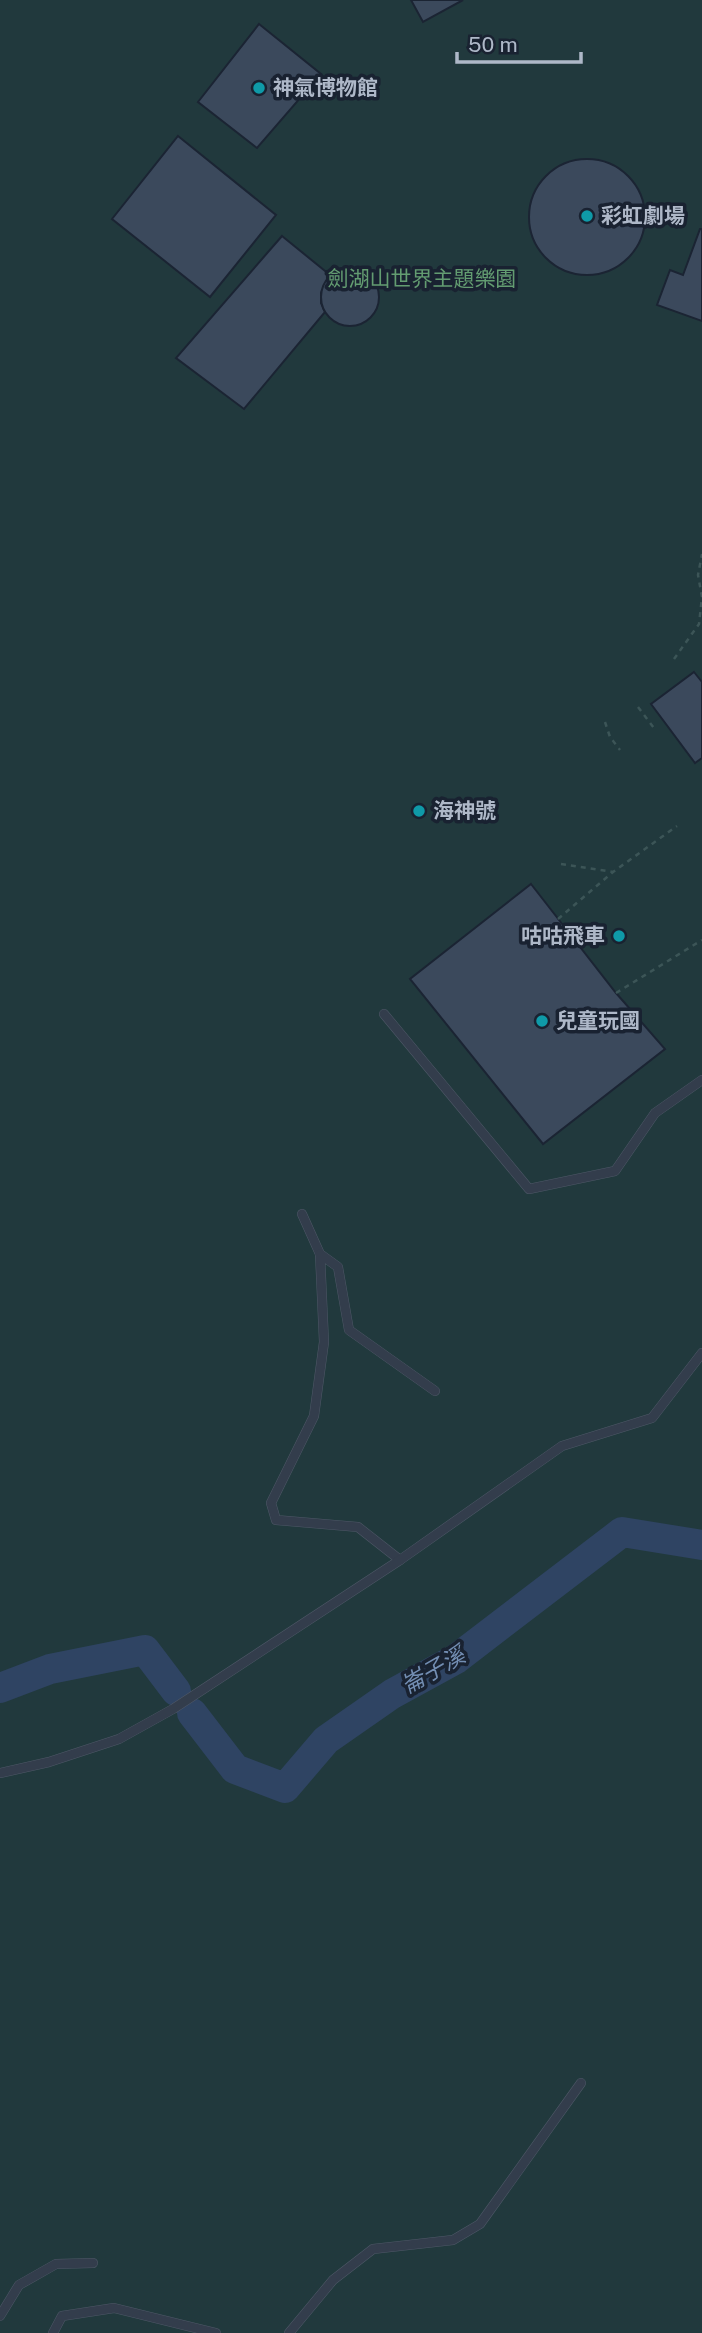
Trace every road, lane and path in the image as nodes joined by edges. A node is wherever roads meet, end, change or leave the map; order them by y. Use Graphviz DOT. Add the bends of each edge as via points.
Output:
graph roads {
  1 [pos="702,554"];
  2 [pos="674,659"];
  3 [pos="638,707"];
  4 [pos="604,722"];
  5 [pos="654,728"];
  6 [pos="620,750"];
  7 [pos="677,826"];
  8 [pos="561,864"];
  9 [pos="614,872"];
  10 [pos="558,919"];
  11 [pos="702,940"];
  12 [pos="616,993"];
  13 [pos="384,1014"];
  14 [pos="702,1080"];
  15 [pos="302,1213"];
  16 [pos="320,1254"];
  17 [pos="702,1353"];
  18 [pos="435,1391"];
  19 [pos="400,1560"];
  20 [pos="0,1773"];
  21 [pos="581,2083"];
  22 [pos="93,2263"];
  23 [pos="0,2316"];
  24 [pos="53,2333"];
  25 [pos="216,2333"];
  26 [pos="289,2333"];
  1 -- 2 [label="path" via="699,624"];
  3 -- 5 [label="path"];
  4 -- 6 [label="path"];
  7 -- 9 [label="path"];
  8 -- 9 [label="path"];
  9 -- 10 [label="path"];
  11 -- 12 [label="path"];
  13 -- 14 [label="lane" via="529,1189 615,1171 656,1113"];
  15 -- 16 [label="lane"];
  16 -- 18 [label="lane" via="338,1267 349,1330"];
  16 -- 19 [label="lane" via="324,1342 314,1416 271,1503 276,1520 359,1527"];
  17 -- 19 [label="lane" via="652,1418 562,1446"];
  19 -- 20 [label="lane" via="173,1709 119,1739"];
  21 -- 26 [label="lane" via="480,2224 453,2240 373,2249 333,2280"];
  22 -- 23 [label="lane" via="57,2264 47,2269 19,2285"];
  24 -- 25 [label="lane" via="62,2316 114,2308"];
}
